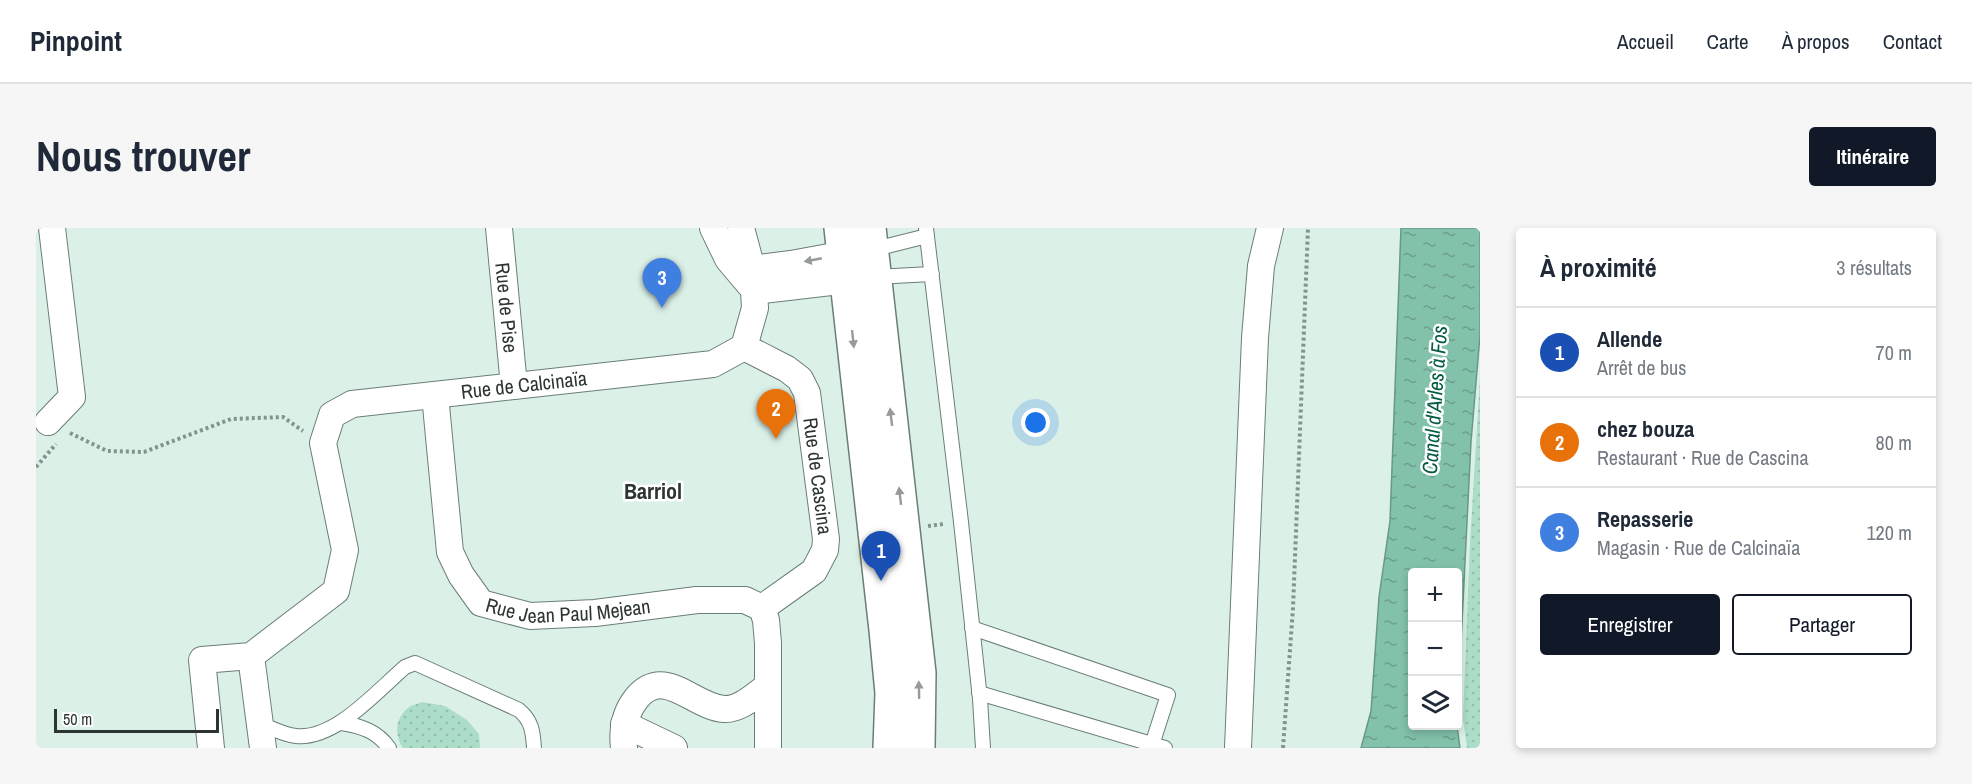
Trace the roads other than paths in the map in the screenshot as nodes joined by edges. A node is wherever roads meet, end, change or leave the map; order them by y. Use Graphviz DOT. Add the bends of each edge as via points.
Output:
graph roads {
  1 [pos="52,228"];
  2 [pos="499,228"];
  3 [pos="713,228"];
  4 [pos="741,228"];
  5 [pos="1270,228"];
  6 [pos="927,232"];
  7 [pos="857,253"];
  8 [pos="932,274"];
  9 [pos="754,280"];
  10 [pos="744,347"];
  11 [pos="514,386"];
  12 [pos="435,395"];
  13 [pos="57,427"];
  14 [pos="762,608"];
  15 [pos="972,628"];
  16 [pos="251,656"];
  17 [pos="768,686"];
  18 [pos="979,693"];
  19 [pos="340,723"];
  20 [pos="262,736"];
  21 [pos="624,736"];
  22 [pos="293,742"];
  23 [pos="1156,746"];
  24 [pos="211,748"];
  25 [pos="389,748"];
  26 [pos="534,748"];
  27 [pos="674,748"];
  28 [pos="768,748"];
  29 [pos="890,748"];
  30 [pos="918,748"];
  31 [pos="983,748"];
  32 [pos="1238,748"];
  1 -- 13 [label="street" via="72,396"];
  2 -- 11 [label="street, Rue de Pise"];
  3 -- 9 [label="street" via="728,259"];
  4 -- 9 [label="street"];
  5 -- 32 [label="street" via="1261,266 1255,338"];
  6 -- 7 [label="lane"];
  6 -- 8 [label="lane"];
  7 -- 8 [label="lane"];
  7 -- 9 [label="street" via="791,264"];
  7 -- 29 [label="street, one-way" via="892,693"];
  30 -- 7 [label="street, one-way" via="919,673"];
  8 -- 15 [label="lane"];
  9 -- 10 [label="street" via="755,309"];
  10 -- 11 [label="street, Rue de Calcinaïa" via="713,364"];
  10 -- 14 [label="street, Rue de Cascina" via="787,369 800,379 807,393 826,539 814,571"];
  11 -- 12 [label="street, Rue de Calcinaïa"];
  12 -- 14 [label="street, Rue Jean Paul Mejean" via="450,552 481,603 530,616 595,613 697,600 745,600"];
  12 -- 16 [label="street, Rue de Calcinaïa" via="352,404 332,415 322,444 345,550 336,591"];
  14 -- 17 [label="street" via="768,643"];
  15 -- 18 [label="lane"];
  15 -- 23 [label="lane" via="1168,695"];
  16 -- 20 [label="street"];
  16 -- 24 [label="street" via="202,660"];
  17 -- 21 [label="street" via="742,705 725,710 673,687 645,689 633,702"];
  17 -- 28 [label="street"];
  18 -- 23 [label="lane"];
  18 -- 31 [label="lane"];
  19 -- 22 [label="lane"];
  19 -- 25 [label="lane" via="377,734"];
  19 -- 26 [label="lane" via="416,663 519,710 529,719"];
  20 -- 22 [label="lane"];
  21 -- 27 [label="street"];
}
